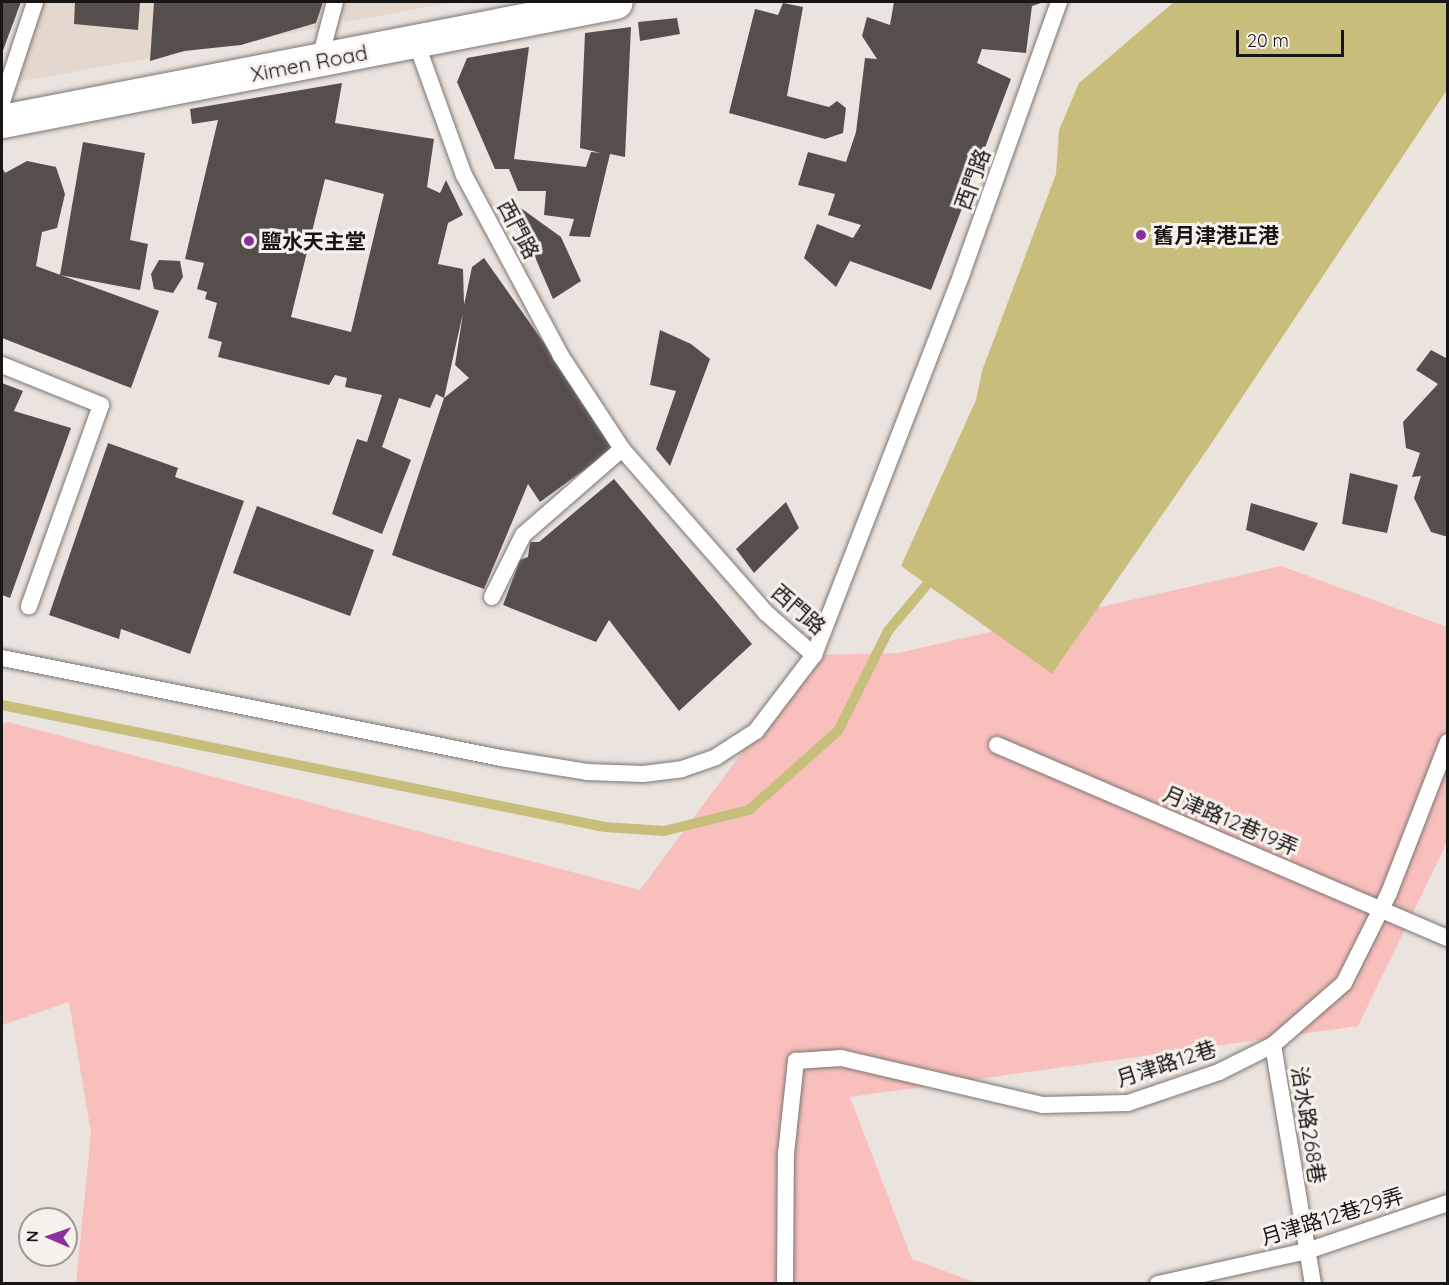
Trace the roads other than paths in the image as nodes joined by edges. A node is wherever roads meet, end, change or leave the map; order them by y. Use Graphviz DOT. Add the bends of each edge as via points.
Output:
graph roads {
  1 [pos="34,2"];
  2 [pos="334,2"];
  3 [pos="616,2"];
  4 [pos="1059,2"];
  5 [pos="416,42"];
  6 [pos="319,62"];
  7 [pos="2,102"];
  8 [pos="2,121"];
  9 [pos="2,365"];
  10 [pos="622,449"];
  11 [pos="492,597"];
  12 [pos="29,606"];
  13 [pos="814,655"];
  14 [pos="2,658"];
  15 [pos="1448,742"];
  16 [pos="997,745"];
  17 [pos="1381,908"];
  18 [pos="1448,938"];
  19 [pos="1273,1045"];
  20 [pos="1448,1203"];
  21 [pos="1307,1251"];
  22 [pos="785,1284"];
  23 [pos="1158,1284"];
  24 [pos="1313,1284"];
  1 -- 7 [label="lane"];
  2 -- 6 [label="lane"];
  3 -- 5 [label="street, Ximen Road" via="494,22"];
  4 -- 13 [label="lane, 西門路" via="962,273"];
  5 -- 6 [label="street, Ximen Road"];
  5 -- 10 [label="lane, 西門路" via="464,175 561,356"];
  6 -- 8 [label="street, Ximen Road"];
  9 -- 12 [label="lane" via="101,405"];
  10 -- 11 [label="lane" via="523,535"];
  10 -- 13 [label="lane, 西門路" via="766,613"];
  13 -- 14 [label="lane" via="756,731 716,757 682,769 643,774 587,772 501,758"];
  15 -- 17 [label="lane, 月津路12巷"];
  16 -- 17 [label="lane, 月津路12巷19弄"];
  17 -- 18 [label="lane, 月津路12巷19弄"];
  17 -- 19 [label="lane, 月津路12巷" via="1344,983"];
  19 -- 21 [label="lane, 治水路268巷"];
  19 -- 22 [label="lane, 月津路12巷" via="1219,1072 1118,1103 1043,1105 841,1058 796,1061 786,1154"];
  20 -- 21 [label="lane, 月津路12巷29弄"];
  21 -- 23 [label="lane, 月津路12巷29弄"];
  21 -- 24 [label="lane, 治水路268巷"];
}
